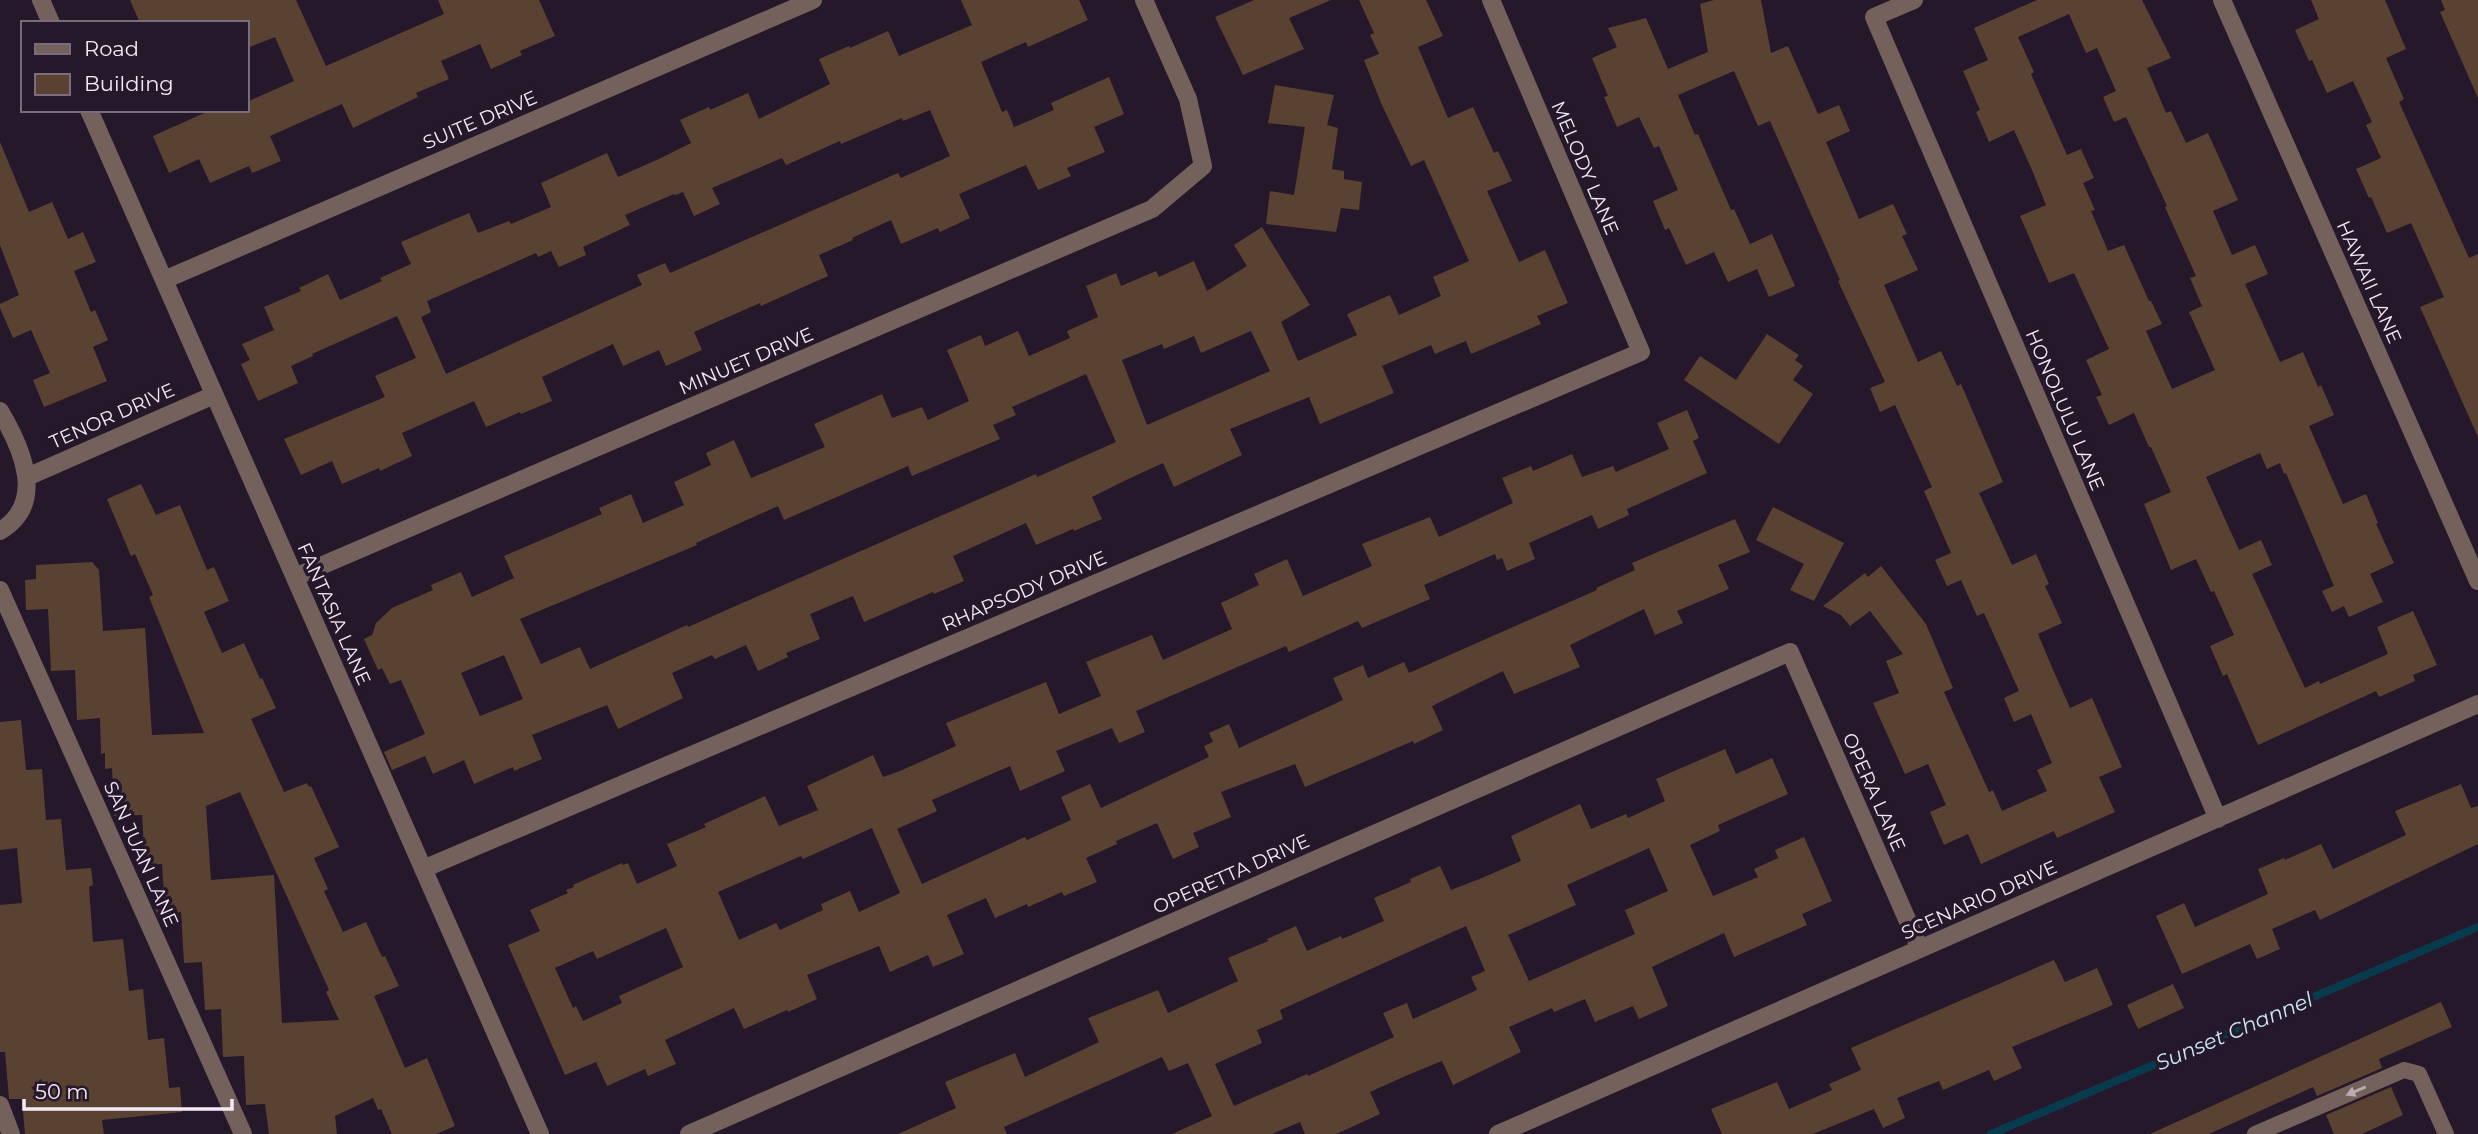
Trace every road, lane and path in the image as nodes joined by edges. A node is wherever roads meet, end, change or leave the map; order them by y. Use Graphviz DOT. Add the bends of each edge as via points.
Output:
graph roads {
  1 [pos="41,0"];
  2 [pos="813,0"];
  3 [pos="1144,0"];
  4 [pos="1492,0"];
  5 [pos="1914,0"];
  6 [pos="2222,0"];
  7 [pos="50,21"];
  8 [pos="90,112"];
  9 [pos="164,279"];
  10 [pos="1641,352"];
  11 [pos="214,395"];
  12 [pos="4,418"];
  13 [pos="27,477"];
  14 [pos="0,531"];
  15 [pos="295,577"];
  16 [pos="2478,581"];
  17 [pos="0,590"];
  18 [pos="1790,652"];
  19 [pos="2478,704"];
  20 [pos="2218,819"];
  21 [pos="423,869"];
  22 [pos="1920,949"];
  23 [pos="0,1105"];
  24 [pos="11,1134"];
  25 [pos="243,1134"];
  26 [pos="540,1134"];
  27 [pos="689,1134"];
  28 [pos="1497,1134"];
  29 [pos="2255,1134"];
  30 [pos="2446,1134"];
  1 -- 7 [label="street"];
  2 -- 9 [label="street, SUITE DRIVE"];
  3 -- 15 [label="street, MINUET DRIVE" via="1188,99 1203,166 1152,209"];
  4 -- 10 [label="street, MELODY LANE"];
  5 -- 20 [label="street, HONOLULU LANE" via="1874,18"];
  6 -- 16 [label="street, HAWAII LANE"];
  8 -- 9 [label="street, FANTASIA LANE"];
  9 -- 11 [label="street, FANTASIA LANE"];
  10 -- 21 [label="street, RHAPSODY DRIVE"];
  11 -- 13 [label="street, TENOR DRIVE"];
  11 -- 15 [label="street, FANTASIA LANE"];
  12 -- 13 [label="street"];
  13 -- 14 [label="street" via="23,509"];
  15 -- 21 [label="street, FANTASIA LANE"];
  17 -- 25 [label="street, SAN JUAN LANE"];
  18 -- 22 [label="street, OPERA LANE"];
  18 -- 27 [label="street, OPERETTA DRIVE"];
  19 -- 20 [label="street, SCENARIO DRIVE"];
  20 -- 22 [label="street, SCENARIO DRIVE"];
  21 -- 26 [label="street, FANTASIA LANE"];
  22 -- 28 [label="street, SCENARIO DRIVE"];
  23 -- 24 [label="street"];
  30 -- 29 [label="lane, one-way" via="2419,1074 2404,1070"];
}
